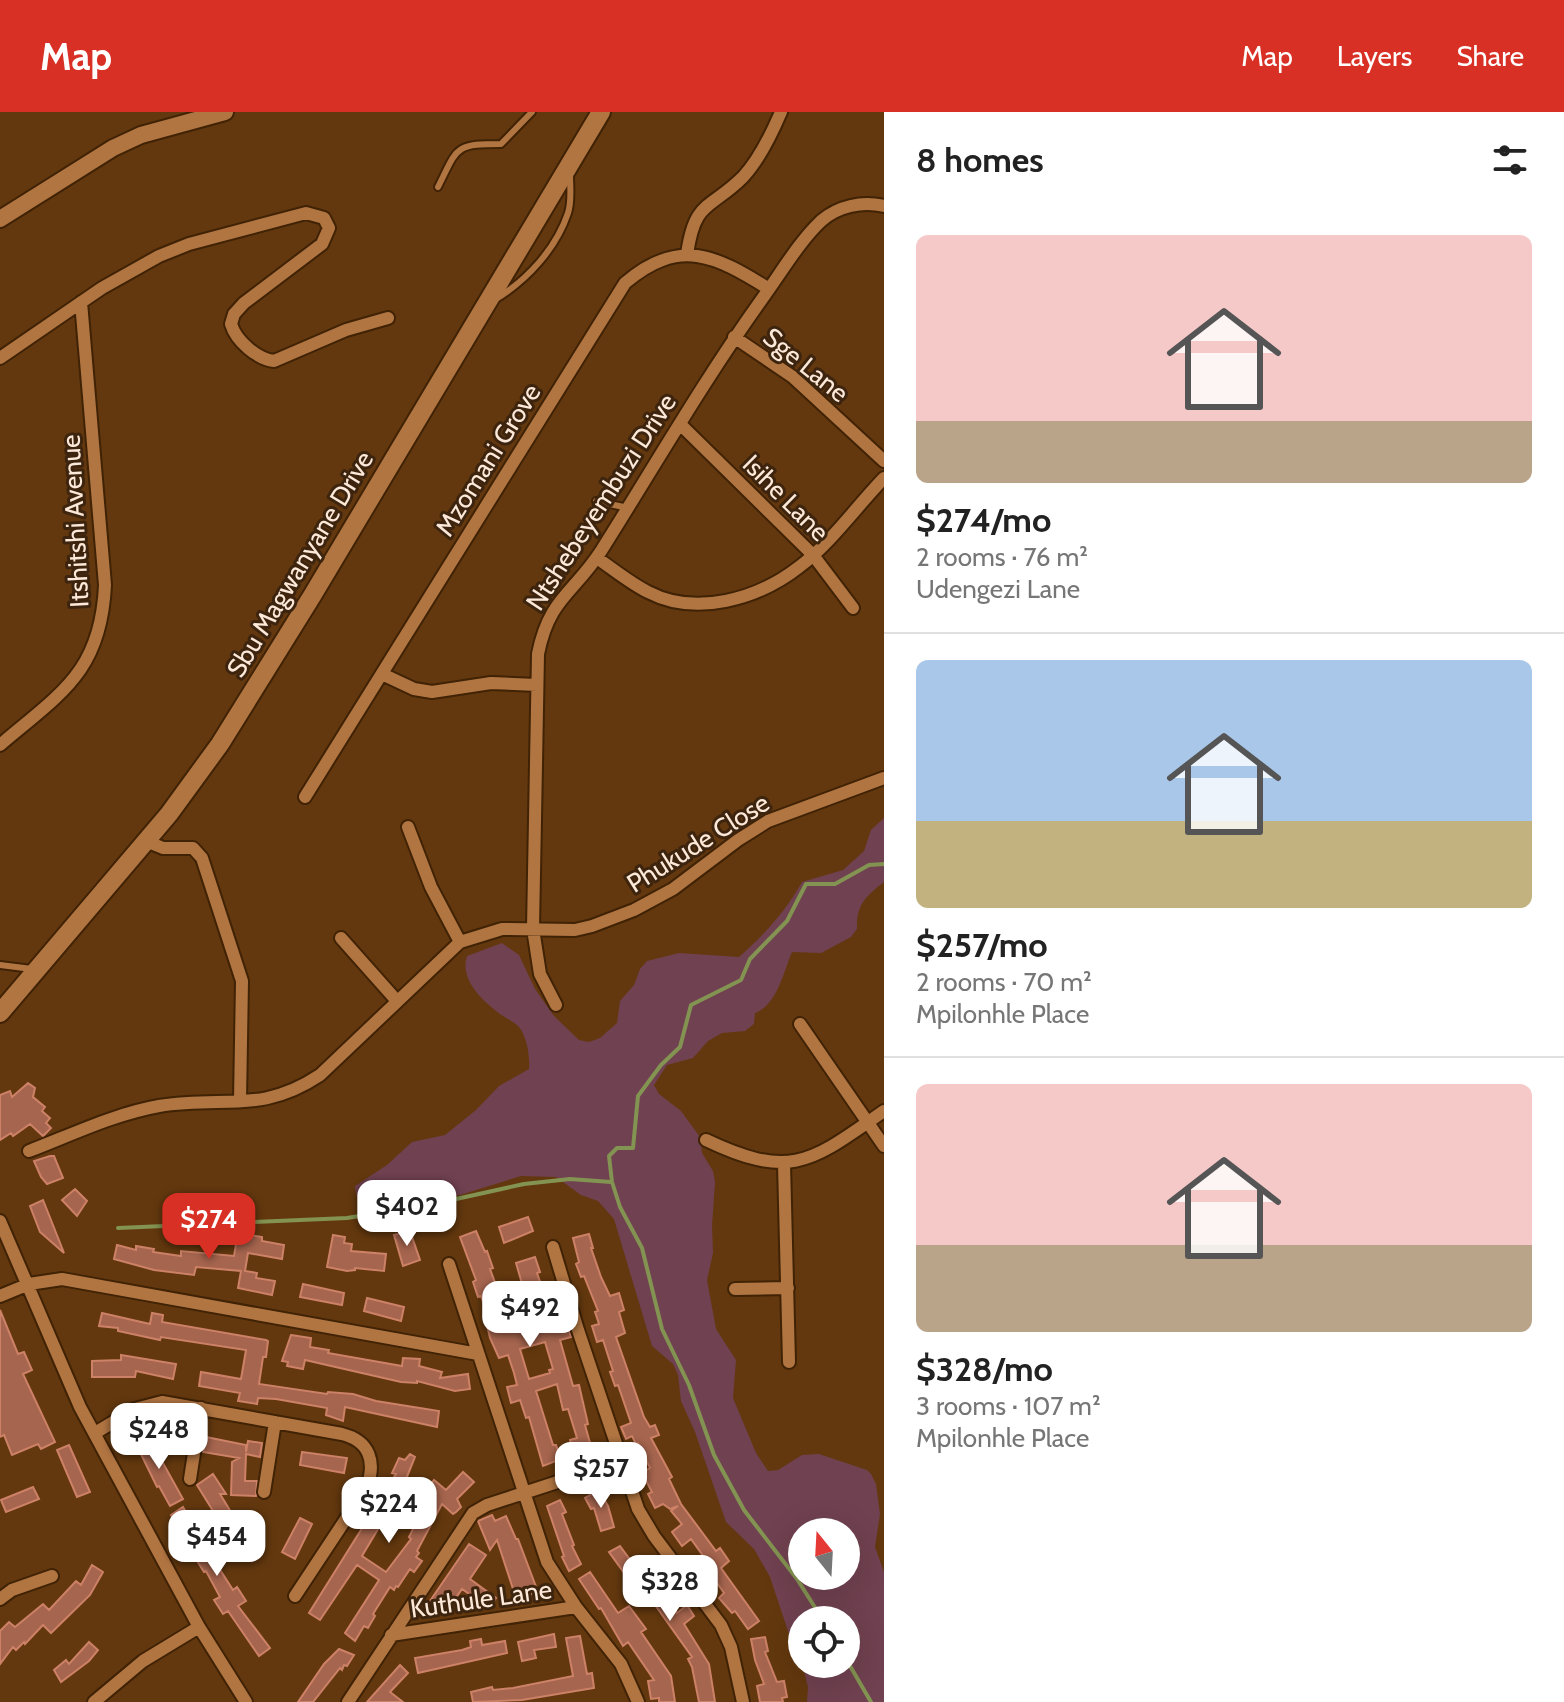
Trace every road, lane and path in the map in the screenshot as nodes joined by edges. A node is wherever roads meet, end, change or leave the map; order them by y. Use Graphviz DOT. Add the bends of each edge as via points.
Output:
graph roads {
  1 [pos="225,112"];
  2 [pos="532,112"];
  3 [pos="601,112"];
  4 [pos="781,112"];
  5 [pos="438,187"];
  6 [pos="884,206"];
  7 [pos="0,219"];
  8 [pos="687,254"];
  9 [pos="769,289"];
  10 [pos="81,302"];
  11 [pos="388,318"];
  12 [pos="734,337"];
  13 [pos="0,358"];
  14 [pos="680,424"];
  15 [pos="884,461"];
  16 [pos="884,478"];
  17 [pos="596,501"];
  18 [pos="628,508"];
  19 [pos="813,555"];
  20 [pos="597,558"];
  21 [pos="853,608"];
  22 [pos="382,674"];
  23 [pos="537,685"];
  24 [pos="0,745"];
  25 [pos="884,778"];
  26 [pos="305,797"];
  27 [pos="408,827"];
  28 [pos="146,841"];
  29 [pos="533,929"];
  30 [pos="341,938"];
  31 [pos="460,942"];
  32 [pos="0,965"];
  33 [pos="37,970"];
  34 [pos="397,1001"];
  35 [pos="556,1005"];
  36 [pos="0,1013"];
  37 [pos="800,1024"];
  38 [pos="240,1101"];
  39 [pos="884,1111"];
  40 [pos="867,1123"];
  41 [pos="706,1140"];
  42 [pos="884,1146"];
  43 [pos="29,1151"];
  44 [pos="784,1164"];
  45 [pos="0,1221"];
  46 [pos="553,1247"];
  47 [pos="449,1264"];
  48 [pos="29,1284"];
  49 [pos="788,1288"];
  50 [pos="735,1289"];
  51 [pos="0,1296"];
  52 [pos="478,1354"];
  53 [pos="789,1362"];
  54 [pos="201,1408"];
  55 [pos="275,1422"];
  56 [pos="95,1433"];
  57 [pos="622,1461"];
  58 [pos="190,1479"];
  59 [pos="264,1492"];
  60 [pos="522,1494"];
  61 [pos="52,1576"];
  62 [pos="6,1587"];
  63 [pos="295,1596"];
  64 [pos="0,1599"];
  65 [pos="576,1607"];
  66 [pos="199,1627"];
  67 [pos="391,1635"];
  68 [pos="94,1702"];
  69 [pos="246,1702"];
  70 [pos="348,1702"];
  71 [pos="638,1702"];
  72 [pos="743,1702"];
  1 -- 7 [label="street" via="113,148"];
  2 -- 5 [label="lane" via="501,144 467,144 455,152"];
  3 -- 28 [label="main road, Sbu Magwanyane Drive" via="220,744"];
  4 -- 8 [label="street" via="742,177 693,221"];
  6 -- 9 [label="street, Ntshebeyembuzi Drive" via="857,205 830,214"];
  8 -- 9 [label="street" via="732,266"];
  8 -- 22 [label="street, Mzomani Grove" via="642,268 625,283"];
  9 -- 12 [label="street, Ntshebeyembuzi Drive"];
  10 -- 11 [label="street" via="132,269 189,244 294,214 317,215 328,223 328,235 234,314 231,324 239,339 264,360 274,361"];
  10 -- 13 [label="street"];
  10 -- 24 [label="street, Itshitshi Avenue" via="104,616 85,665 70,685"];
  12 -- 14 [label="street, Ntshebeyembuzi Drive"];
  12 -- 15 [label="street, Sge Lane" via="793,377"];
  14 -- 18 [label="street, Ntshebeyembuzi Drive"];
  14 -- 19 [label="street, Isihe Lane"];
  16 -- 19 [label="street"];
  17 -- 18 [label="lane"];
  18 -- 20 [label="street, Ntshebeyembuzi Drive"];
  19 -- 20 [label="street" via="746,595 698,605 648,592"];
  19 -- 21 [label="street, Isihe Lane"];
  20 -- 23 [label="street, Ntshebeyembuzi Drive" via="547,620"];
  22 -- 23 [label="street" via="432,692 491,683"];
  22 -- 26 [label="street, Mzomani Grove"];
  23 -- 29 [label="street, Ntshebeyembuzi Drive"];
  25 -- 29 [label="street, Phukude Close" via="768,821 644,906 583,928"];
  27 -- 31 [label="street"];
  28 -- 33 [label="main road, Sbu Magwanyane Drive"];
  28 -- 38 [label="street" via="163,848 193,848 202,858 242,981"];
  29 -- 31 [label="street, Phukude Close" via="502,929"];
  29 -- 35 [label="street, Ntshebeyembuzi Drive" via="540,974"];
  30 -- 34 [label="street"];
  31 -- 34 [label="street"];
  32 -- 33 [label="lane"];
  33 -- 36 [label="main road, Sbu Magwanyane Drive"];
  34 -- 38 [label="street" via="308,1083 282,1096"];
  37 -- 40 [label="street"];
  38 -- 43 [label="street" via="142,1109"];
  39 -- 40 [label="street"];
  40 -- 42 [label="street"];
  40 -- 44 [label="street" via="816,1155"];
  41 -- 44 [label="street" via="745,1157"];
  44 -- 49 [label="street"];
  45 -- 48 [label="street"];
  46 -- 57 [label="street"];
  47 -- 52 [label="street"];
  48 -- 51 [label="street"];
  48 -- 52 [label="street" via="62,1279"];
  48 -- 56 [label="street"];
  49 -- 50 [label="street"];
  49 -- 53 [label="street"];
  52 -- 60 [label="street"];
  54 -- 55 [label="street"];
  54 -- 56 [label="street" via="145,1405"];
  54 -- 58 [label="street"];
  55 -- 59 [label="street"];
  55 -- 63 [label="street" via="351,1436 367,1449 373,1469 367,1487"];
  56 -- 66 [label="street"];
  57 -- 60 [label="street"];
  57 -- 72 [label="street" via="638,1509 654,1536 727,1638"];
  60 -- 65 [label="street" via="547,1562"];
  60 -- 67 [label="street" via="473,1513"];
  61 -- 62 [label="street"];
  62 -- 64 [label="street"];
  65 -- 67 [label="street, Kuthule Lane"];
  65 -- 71 [label="street" via="621,1664"];
  66 -- 68 [label="street" via="143,1661"];
  66 -- 69 [label="street"];
  67 -- 70 [label="street"];
}
